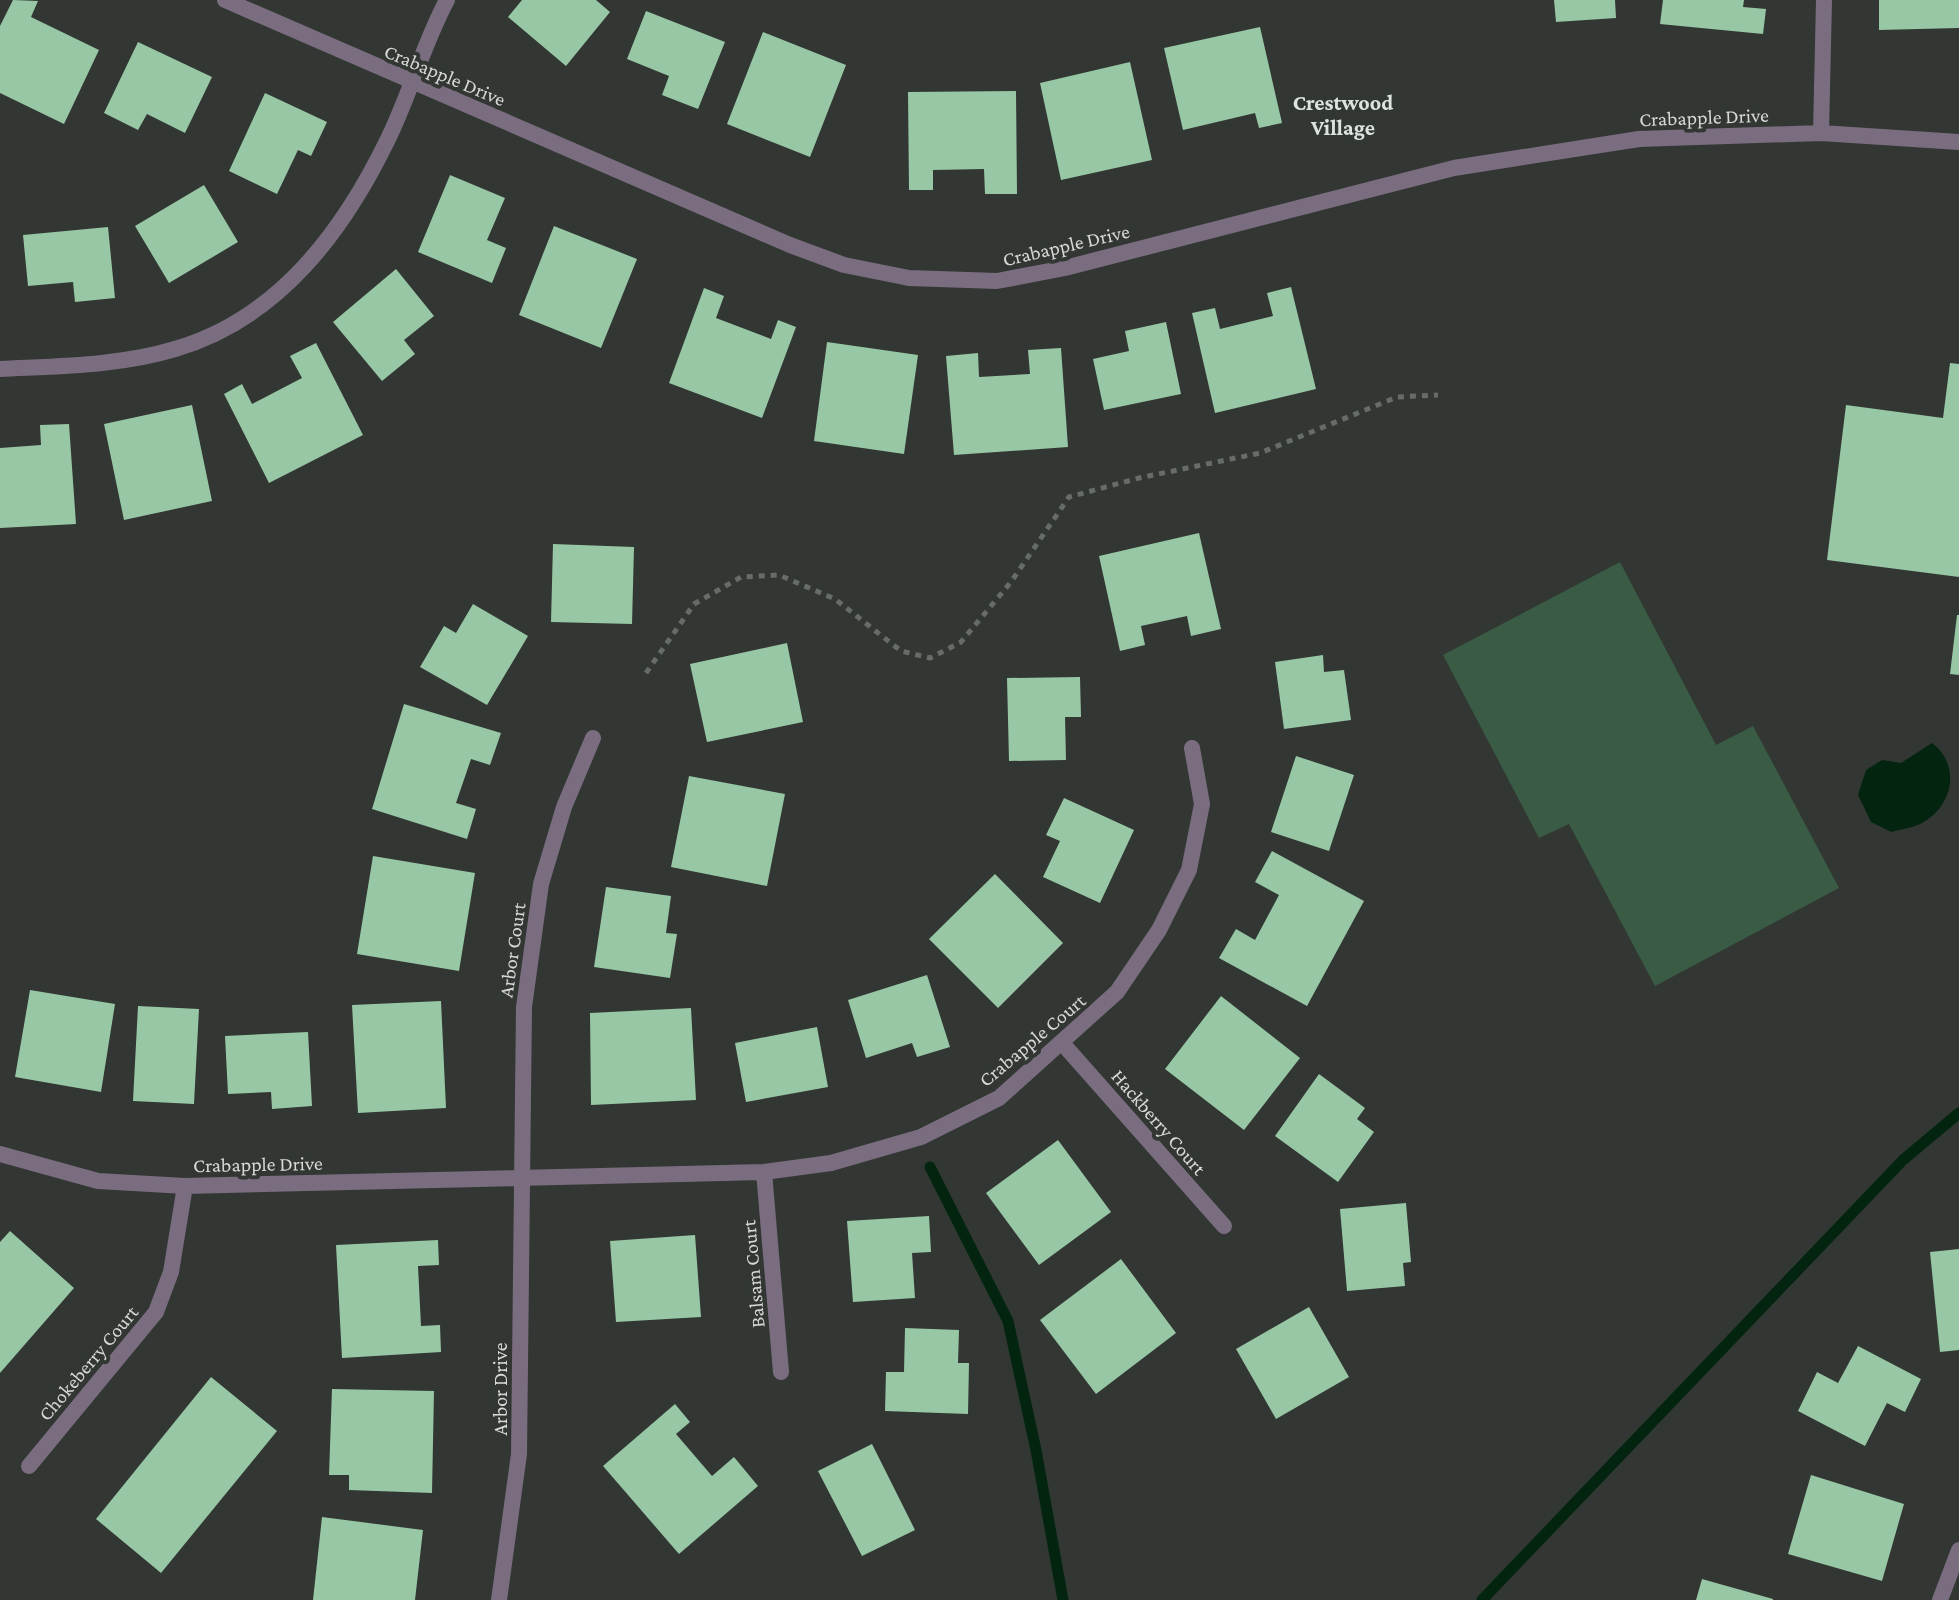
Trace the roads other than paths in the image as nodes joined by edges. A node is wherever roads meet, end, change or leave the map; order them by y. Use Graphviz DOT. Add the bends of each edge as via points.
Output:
graph roads {
  1 [pos="225,0"];
  2 [pos="447,0"];
  3 [pos="1824,0"];
  4 [pos="414,83"];
  5 [pos="1821,133"];
  6 [pos="1959,142"];
  7 [pos="0,369"];
  8 [pos="593,738"];
  9 [pos="1192,748"];
  10 [pos="1063,1044"];
  11 [pos="0,1154"];
  12 [pos="764,1172"];
  13 [pos="521,1177"];
  14 [pos="185,1186"];
  15 [pos="1224,1226"];
  16 [pos="781,1372"];
  17 [pos="29,1466"];
  18 [pos="1959,1550"];
  19 [pos="499,1600"];
  20 [pos="1940,1600"];
  1 -- 4 [label="street, Crabapple Drive"];
  2 -- 4 [label="street" via="429,33"];
  3 -- 5 [label="street"];
  4 -- 5 [label="street, Crabapple Drive" via="790,245 844,265 909,278 1011,278 1065,268 1454,168 1623,141"];
  4 -- 7 [label="street" via="358,202 281,292 233,325 174,349 88,364"];
  5 -- 6 [label="street, Crabapple Drive"];
  8 -- 13 [label="street, Arbor Court" via="564,807 541,884 524,1007"];
  9 -- 10 [label="street, Crabapple Court" via="1202,804 1189,870 1159,930 1117,992"];
  10 -- 12 [label="street, Crabapple Court" via="999,1098 921,1137 831,1163"];
  10 -- 15 [label="street, Hackberry Court"];
  11 -- 14 [label="street, Crabapple Drive" via="98,1181"];
  12 -- 13 [label="street, Crabapple Court"];
  12 -- 16 [label="street, Balsam Court"];
  13 -- 14 [label="street, Crabapple Drive"];
  13 -- 19 [label="street, Arbor Drive" via="519,1454"];
  14 -- 17 [label="street, Chokeberry Court" via="171,1272 156,1312"];
  18 -- 20 [label="street"];
}
